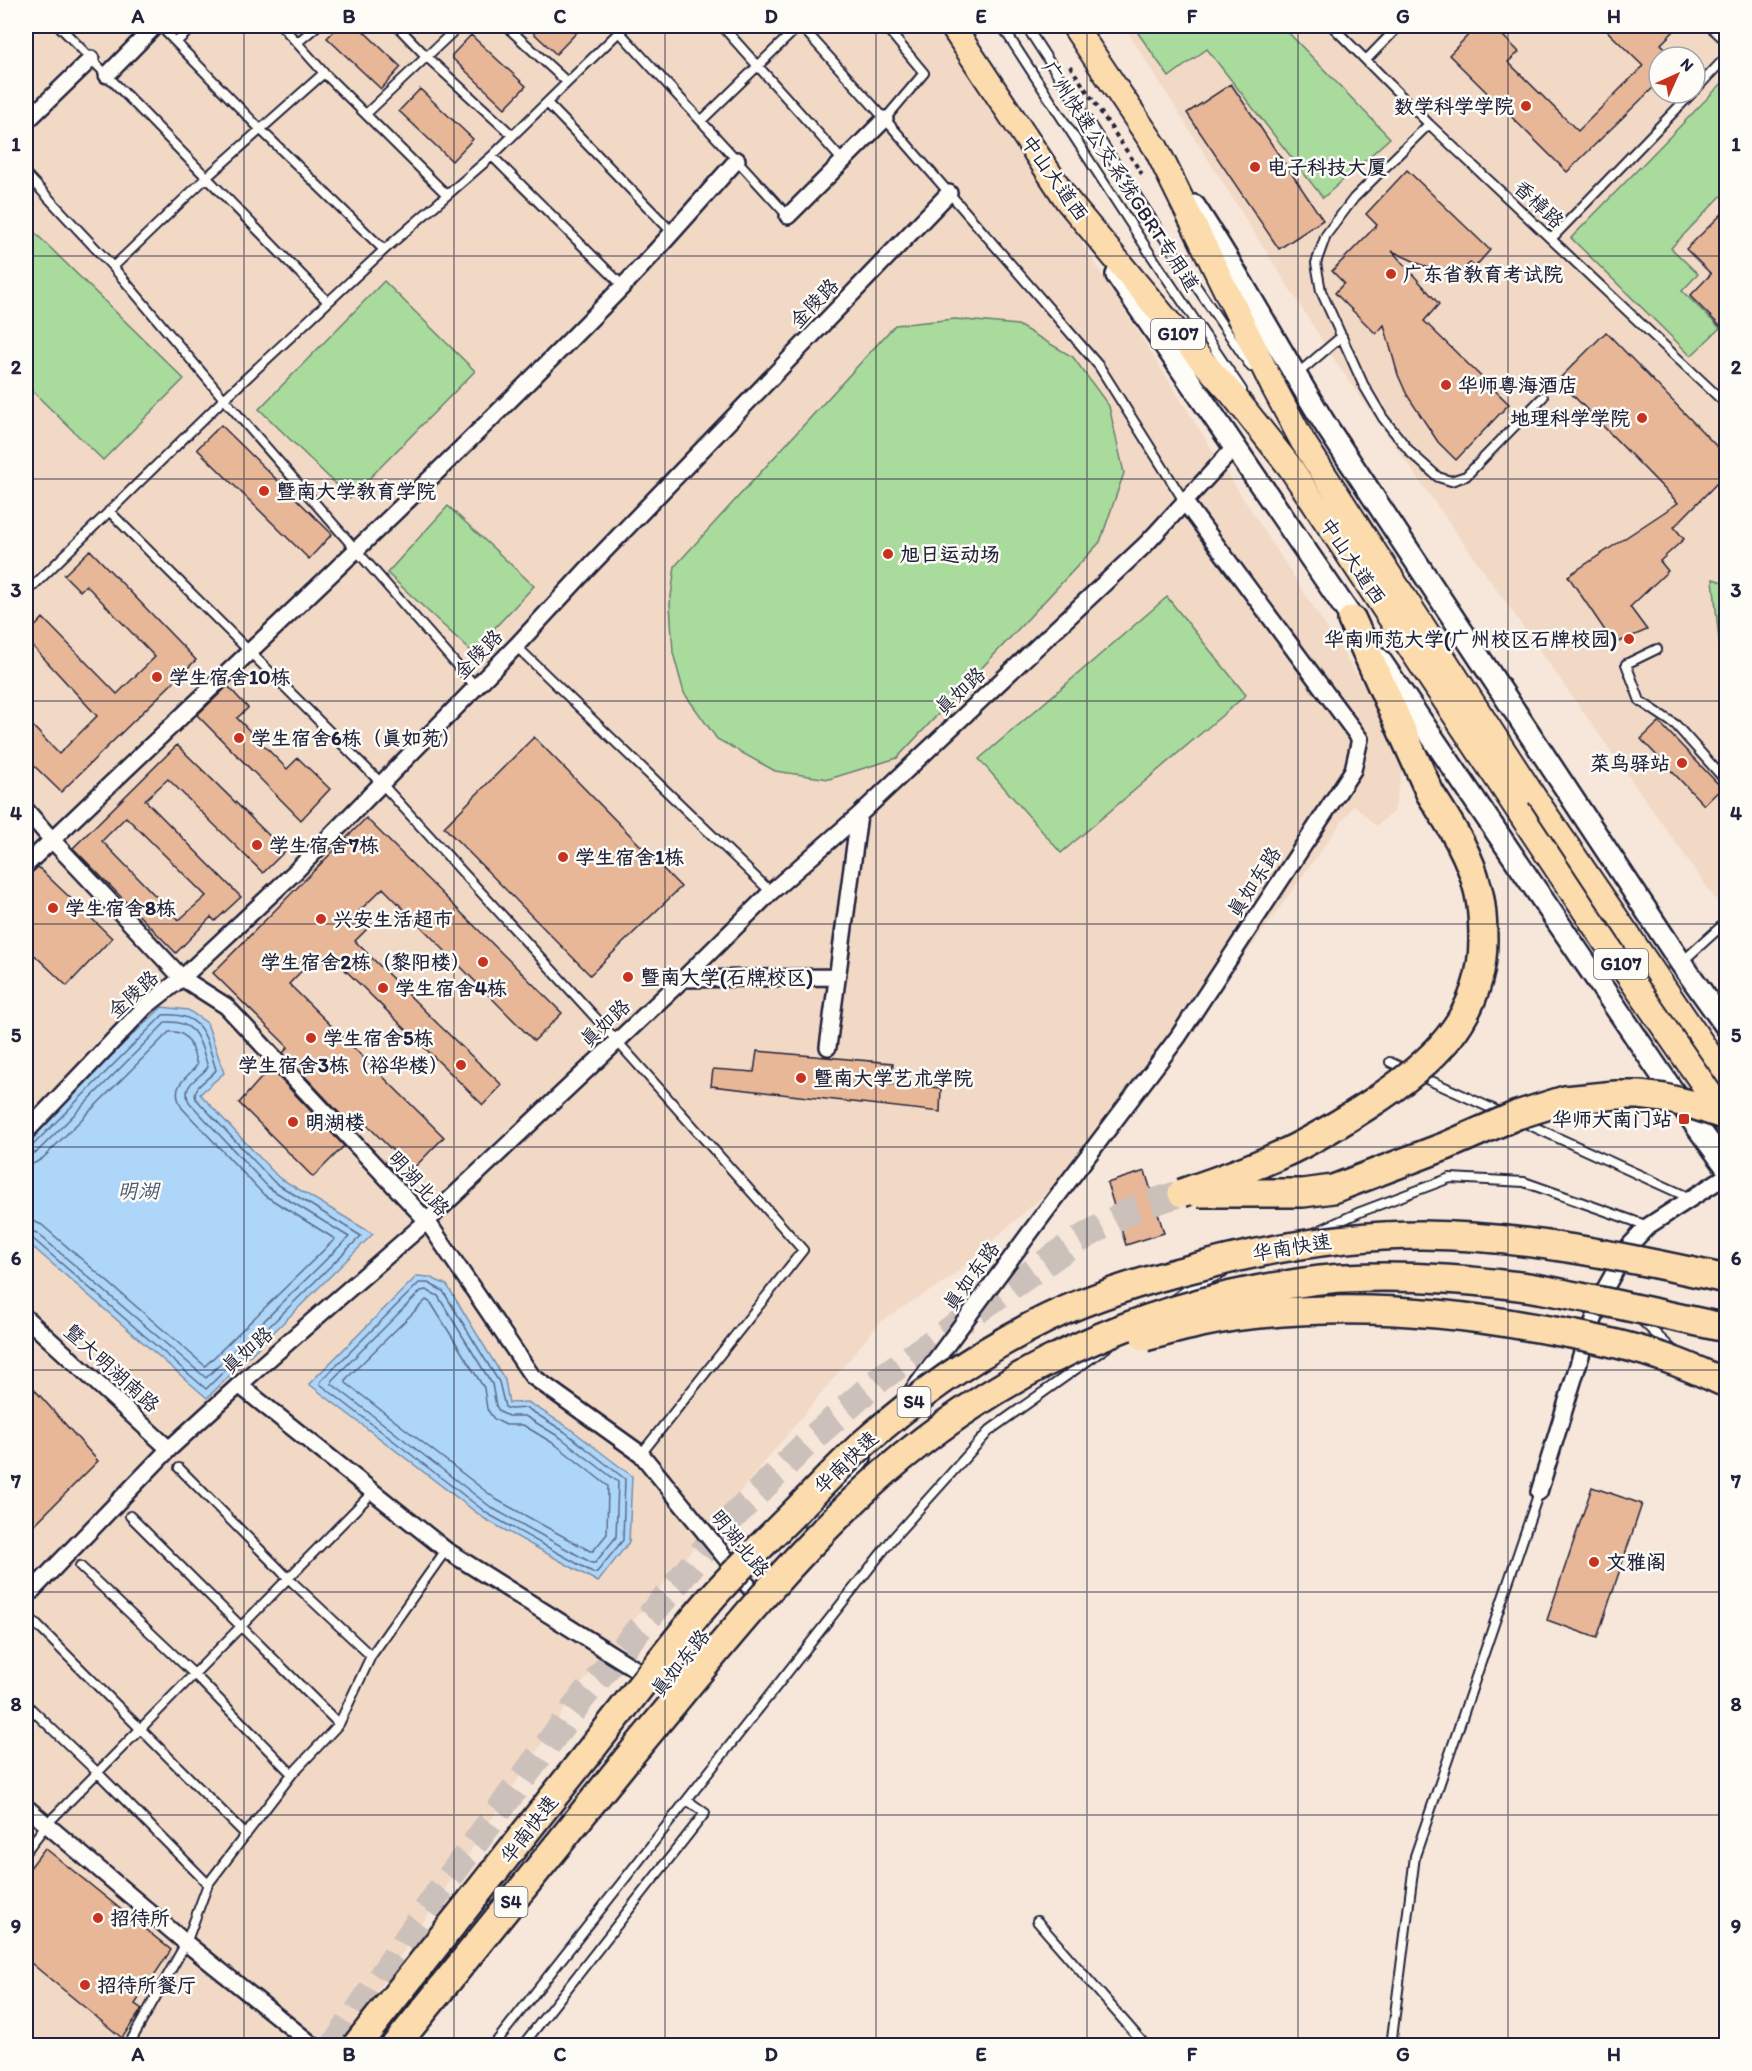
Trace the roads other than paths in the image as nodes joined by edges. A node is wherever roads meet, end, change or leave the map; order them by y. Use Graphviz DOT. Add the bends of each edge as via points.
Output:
graph roads {
  1 [pos="59,26"];
  2 [pos="155,26"];
  3 [pos="160,26"];
  4 [pos="195,26"];
  5 [pos="282,26"];
  6 [pos="317,26"];
  7 [pos="397,26"];
  8 [pos="459,26"];
  9 [pos="506,26"];
  10 [pos="722,26"];
  11 [pos="800,26"];
  12 [pos="885,26"];
  13 [pos="952,26"];
  14 [pos="1002,26"];
  15 [pos="1026,26"];
  16 [pos="1074,26"];
  17 [pos="1332,26"];
  18 [pos="1399,26"];
  19 [pos="1710,26"];
  20 [pos="616,29"];
  21 [pos="1726,41"];
  22 [pos="176,42"];
  23 [pos="298,42"];
  24 [pos="427,57"];
  25 [pos="1726,57"];
  26 [pos="91,59"];
  27 [pos="1366,60"];
  28 [pos="757,65"];
  29 [pos="324,73"];
  30 [pos="107,75"];
  31 [pos="1707,77"];
  32 [pos="567,82"];
  33 [pos="547,103"];
  34 [pos="1680,105"];
  35 [pos="367,113"];
  36 [pos="885,119"];
  37 [pos="701,121"];
  38 [pos="26,122"];
  39 [pos="1429,124"];
  40 [pos="261,130"];
  41 [pos="512,135"];
  42 [pos="1156,148"];
  43 [pos="492,156"];
  44 [pos="737,160"];
  45 [pos="843,161"];
  46 [pos="26,174"];
  47 [pos="207,177"];
  48 [pos="949,193"];
  49 [pos="447,195"];
  50 [pos="1067,200"];
  51 [pos="788,216"];
  52 [pos="672,232"];
  53 [pos="1552,238"];
  54 [pos="384,250"];
  55 [pos="113,267"];
  56 [pos="623,286"];
  57 [pos="328,302"];
  58 [pos="1342,336"];
  59 [pos="1295,376"];
  60 [pos="1543,396"];
  61 [pos="224,399"];
  62 [pos="1726,404"];
  63 [pos="1303,442"];
  64 [pos="1234,448"];
  65 [pos="1290,466"];
  66 [pos="1184,501"];
  67 [pos="109,511"];
  68 [pos="358,550"];
  69 [pos="26,594"];
  70 [pos="1353,620"];
  71 [pos="516,646"];
  72 [pos="1657,649"];
  73 [pos="250,650"];
  74 [pos="476,687"];
  75 [pos="1726,781"];
  76 [pos="381,783"];
  77 [pos="1526,805"];
  78 [pos="26,810"];
  79 [pos="859,815"];
  80 [pos="51,840"];
  81 [pos="26,866"];
  82 [pos="771,892"];
  83 [pos="1726,922"];
  84 [pos="1681,963"];
  85 [pos="837,977"];
  86 [pos="182,978"];
  87 [pos="683,979"];
  88 [pos="1726,1026"];
  89 [pos="616,1040"];
  90 [pos="828,1047"];
  91 [pos="1390,1062"];
  92 [pos="1726,1079"];
  93 [pos="1726,1116"];
  94 [pos="1693,1121"];
  95 [pos="1726,1128"];
  96 [pos="26,1132"];
  97 [pos="1726,1166"];
  98 [pos="1726,1176"];
  99 [pos="1692,1199"];
  100 [pos="427,1221"];
  101 [pos="1648,1226"];
  102 [pos="1726,1280"];
  103 [pos="1606,1287"];
  104 [pos="26,1318"];
  105 [pos="1726,1328"];
  106 [pos="1048,1361"];
  107 [pos="239,1385"];
  108 [pos="1722,1387"];
  109 [pos="169,1449"];
  110 [pos="641,1454"];
  111 [pos="179,1468"];
  112 [pos="372,1492"];
  113 [pos="1539,1492"];
  114 [pos="130,1516"];
  115 [pos="446,1550"];
  116 [pos="80,1566"];
  117 [pos="288,1578"];
  118 [pos="26,1597"];
  119 [pos="759,1599"];
  120 [pos="28,1617"];
  121 [pos="242,1626"];
  122 [pos="371,1656"];
  123 [pos="194,1674"];
  124 [pos="680,1697"];
  125 [pos="26,1704"];
  126 [pos="339,1724"];
  127 [pos="140,1730"];
  128 [pos="98,1773"];
  129 [pos="292,1774"];
  130 [pos="687,1800"];
  131 [pos="26,1807"];
  132 [pos="47,1824"];
  133 [pos="246,1835"];
  134 [pos="26,1851"];
  135 [pos="208,1884"];
  136 [pos="1037,1921"];
  137 [pos="186,1943"];
  138 [pos="128,2046"];
  139 [pos="314,2046"];
  140 [pos="356,2046"];
  141 [pos="396,2046"];
  142 [pos="493,2046"];
  143 [pos="522,2046"];
  144 [pos="1146,2046"];
  145 [pos="1391,2046"];
  1 -- 26 [label="lane"];
  2 -- 30 [label="street"];
  3 -- 22 [label="lane"];
  4 -- 22 [label="lane"];
  5 -- 23 [label="lane"];
  6 -- 23 [label="lane"];
  7 -- 24 [label="lane"];
  8 -- 24 [label="lane"];
  9 -- 32 [label="lane"];
  10 -- 28 [label="lane"];
  11 -- 28 [label="lane"];
  11 -- 36 [label="lane"];
  12 -- 36 [label="lane" via="924,73"];
  13 -- 50 [label="highway, 中山大道西 / G107"];
  14 -- 65 [label="lane, 广州快速公交系统GBRT专用道"];
  15 -- 63 [label="lane, 广州快速公交系统GBRT专用道"];
  16 -- 42 [label="highway, 中山大道西 / G107"];
  17 -- 27 [label="lane, 香樟路"];
  18 -- 27 [label="lane"];
  19 -- 21 [label="lane"];
  20 -- 32 [label="lane"];
  20 -- 37 [label="lane"];
  22 -- 40 [label="lane"];
  23 -- 29 [label="lane"];
  24 -- 35 [label="lane"];
  24 -- 41 [label="lane"];
  25 -- 31 [label="lane"];
  26 -- 30 [label="lane"];
  26 -- 38 [label="street"];
  27 -- 39 [label="lane, 香樟路"];
  28 -- 37 [label="lane"];
  28 -- 45 [label="lane"];
  29 -- 35 [label="lane"];
  29 -- 40 [label="lane"];
  30 -- 47 [label="lane"];
  32 -- 33 [label="lane"];
  33 -- 41 [label="lane"];
  33 -- 52 [label="lane"];
  34 -- 53 [label="lane"];
  35 -- 49 [label="lane"];
  36 -- 45 [label="street"];
  36 -- 48 [label="lane"];
  37 -- 44 [label="lane"];
  39 -- 53 [label="lane, 香樟路"];
  39 -- 58 [label="lane" via="1354,198 1326,235 1316,263 1321,291"];
  40 -- 47 [label="lane"];
  40 -- 54 [label="lane"];
  41 -- 43 [label="lane"];
  42 -- 59 [label="main road" via="1222,248"];
  42 -- 63 [label="highway, 中山大道西 / G107"];
  43 -- 49 [label="lane"];
  43 -- 56 [label="lane"];
  44 -- 51 [label="lane"];
  44 -- 52 [label="street"];
  45 -- 51 [label="street"];
  46 -- 55 [label="lane"];
  47 -- 55 [label="lane"];
  47 -- 57 [label="lane"];
  48 -- 66 [label="lane" via="1099,366"];
  48 -- 71 [label="street, 金陵路"];
  49 -- 54 [label="lane"];
  50 -- 64 [label="main road"];
  50 -- 65 [label="highway, 中山大道西 / G107"];
  52 -- 56 [label="street"];
  53 -- 62 [label="lane, 香樟路"];
  54 -- 57 [label="lane"];
  55 -- 61 [label="lane"];
  56 -- 68 [label="street"];
  57 -- 61 [label="lane"];
  58 -- 59 [label="lane"];
  58 -- 60 [label="lane" via="1383,418 1411,453 1438,477 1451,481 1466,476"];
  59 -- 84 [label="main road"];
  61 -- 67 [label="lane"];
  61 -- 68 [label="lane"];
  63 -- 77 [label="highway, 中山大道西 / G107"];
  64 -- 66 [label="street, 真如路"];
  64 -- 70 [label="main road"];
  65 -- 77 [label="highway, 中山大道西 / G107"];
  66 -- 79 [label="street, 真如路" via="1147,543"];
  66 -- 119 [label="street, 真如东路" via="1360,739 1353,770 1178,1036"];
  67 -- 69 [label="lane"];
  67 -- 73 [label="lane"];
  68 -- 73 [label="street"];
  68 -- 74 [label="lane"];
  70 -- 93 [label="highway, bridge" via="1430,793 1460,843 1477,885 1483,950 1469,1007 1447,1041 1418,1071 1343,1122 1272,1159 1182,1193 1302,1193 1333,1189 1517,1115 1565,1100 1639,1095 1673,1100"];
  70 -- 94 [label="main road"];
  71 -- 74 [label="street, 金陵路"];
  71 -- 82 [label="lane"];
  72 -- 75 [label="lane" via="1626,664 1640,701 1676,725"];
  73 -- 76 [label="lane"];
  73 -- 80 [label="street"];
  74 -- 76 [label="street, 金陵路"];
  76 -- 86 [label="street, 金陵路" via="296,871"];
  76 -- 89 [label="lane"];
  77 -- 92 [label="highway, 中山大道西 / G107"];
  77 -- 93 [label="highway, 中山大道西 / G107, bridge" via="1616,958"];
  78 -- 80 [label="street, 明湖北路"];
  79 -- 82 [label="street, 真如路"];
  79 -- 85 [label="street"];
  80 -- 81 [label="street"];
  80 -- 86 [label="street, 明湖北路"];
  82 -- 87 [label="street, 真如路"];
  83 -- 84 [label="lane"];
  84 -- 88 [label="main road"];
  85 -- 87 [label="street"];
  85 -- 90 [label="street"];
  86 -- 96 [label="street, 金陵路" via="146,1007"];
  86 -- 100 [label="street, 明湖北路" via="226,1006"];
  87 -- 89 [label="street, 真如路"];
  89 -- 100 [label="street, 真如路"];
  89 -- 110 [label="lane" via="803,1250"];
  91 -- 99 [label="lane"];
  94 -- 95 [label="main road"];
  94 -- 97 [label="main road"];
  98 -- 99 [label="street"];
  99 -- 101 [label="street"];
  100 -- 107 [label="street, 真如路"];
  100 -- 110 [label="street, 明湖北路" via="532,1376"];
  101 -- 103 [label="street" via="1629,1246"];
  101 -- 130 [label="lane" via="1524,1182 1450,1178 1360,1212 1191,1287 990,1430 894,1537"];
  102 -- 140 [label="highway, 华南快速 / S4, bridge" via="1633,1259 1537,1244 1426,1235 1371,1237 1313,1242 1185,1270 1076,1305 1023,1331 913,1402 864,1443 708,1602"];
  103 -- 108 [label="lane"];
  103 -- 113 [label="street"];
  104 -- 109 [label="street, 暨大明湖南路"];
  105 -- 106 [label="highway, 华南快速 / S4, bridge" via="1518,1286 1423,1278 1342,1278 1289,1284 1180,1308 1144,1319"];
  106 -- 108 [label="highway, bridge" via="1231,1318 1372,1309 1472,1317 1599,1339 1660,1356"];
  106 -- 141 [label="highway, 华南快速 / S4, bridge" via="926,1438 810,1545 627,1759"];
  107 -- 109 [label="street, 真如路"];
  107 -- 112 [label="street"];
  109 -- 118 [label="street, 真如路"];
  110 -- 119 [label="street, 明湖北路"];
  111 -- 117 [label="lane"];
  112 -- 115 [label="street"];
  112 -- 117 [label="lane"];
  113 -- 145 [label="lane" via="1415,1856"];
  114 -- 121 [label="lane"];
  115 -- 122 [label="lane"];
  115 -- 124 [label="street"];
  116 -- 123 [label="lane"];
  117 -- 121 [label="lane"];
  117 -- 122 [label="lane"];
  119 -- 124 [label="street, 真如东路"];
  120 -- 127 [label="lane"];
  121 -- 123 [label="lane"];
  121 -- 126 [label="lane"];
  122 -- 126 [label="lane"];
  123 -- 127 [label="lane"];
  123 -- 129 [label="lane"];
  124 -- 141 [label="street, 真如东路"];
  125 -- 128 [label="lane"];
  126 -- 129 [label="lane"];
  127 -- 128 [label="lane"];
  127 -- 133 [label="lane"];
  128 -- 132 [label="lane"];
  128 -- 135 [label="lane"];
  129 -- 133 [label="lane"];
  130 -- 142 [label="lane"];
  130 -- 143 [label="lane" via="705,1813"];
  131 -- 132 [label="street"];
  132 -- 134 [label="lane"];
  132 -- 137 [label="street"];
  133 -- 135 [label="lane"];
  135 -- 137 [label="lane"];
  136 -- 144 [label="lane"];
  137 -- 138 [label="lane"];
  137 -- 139 [label="street"];
}
